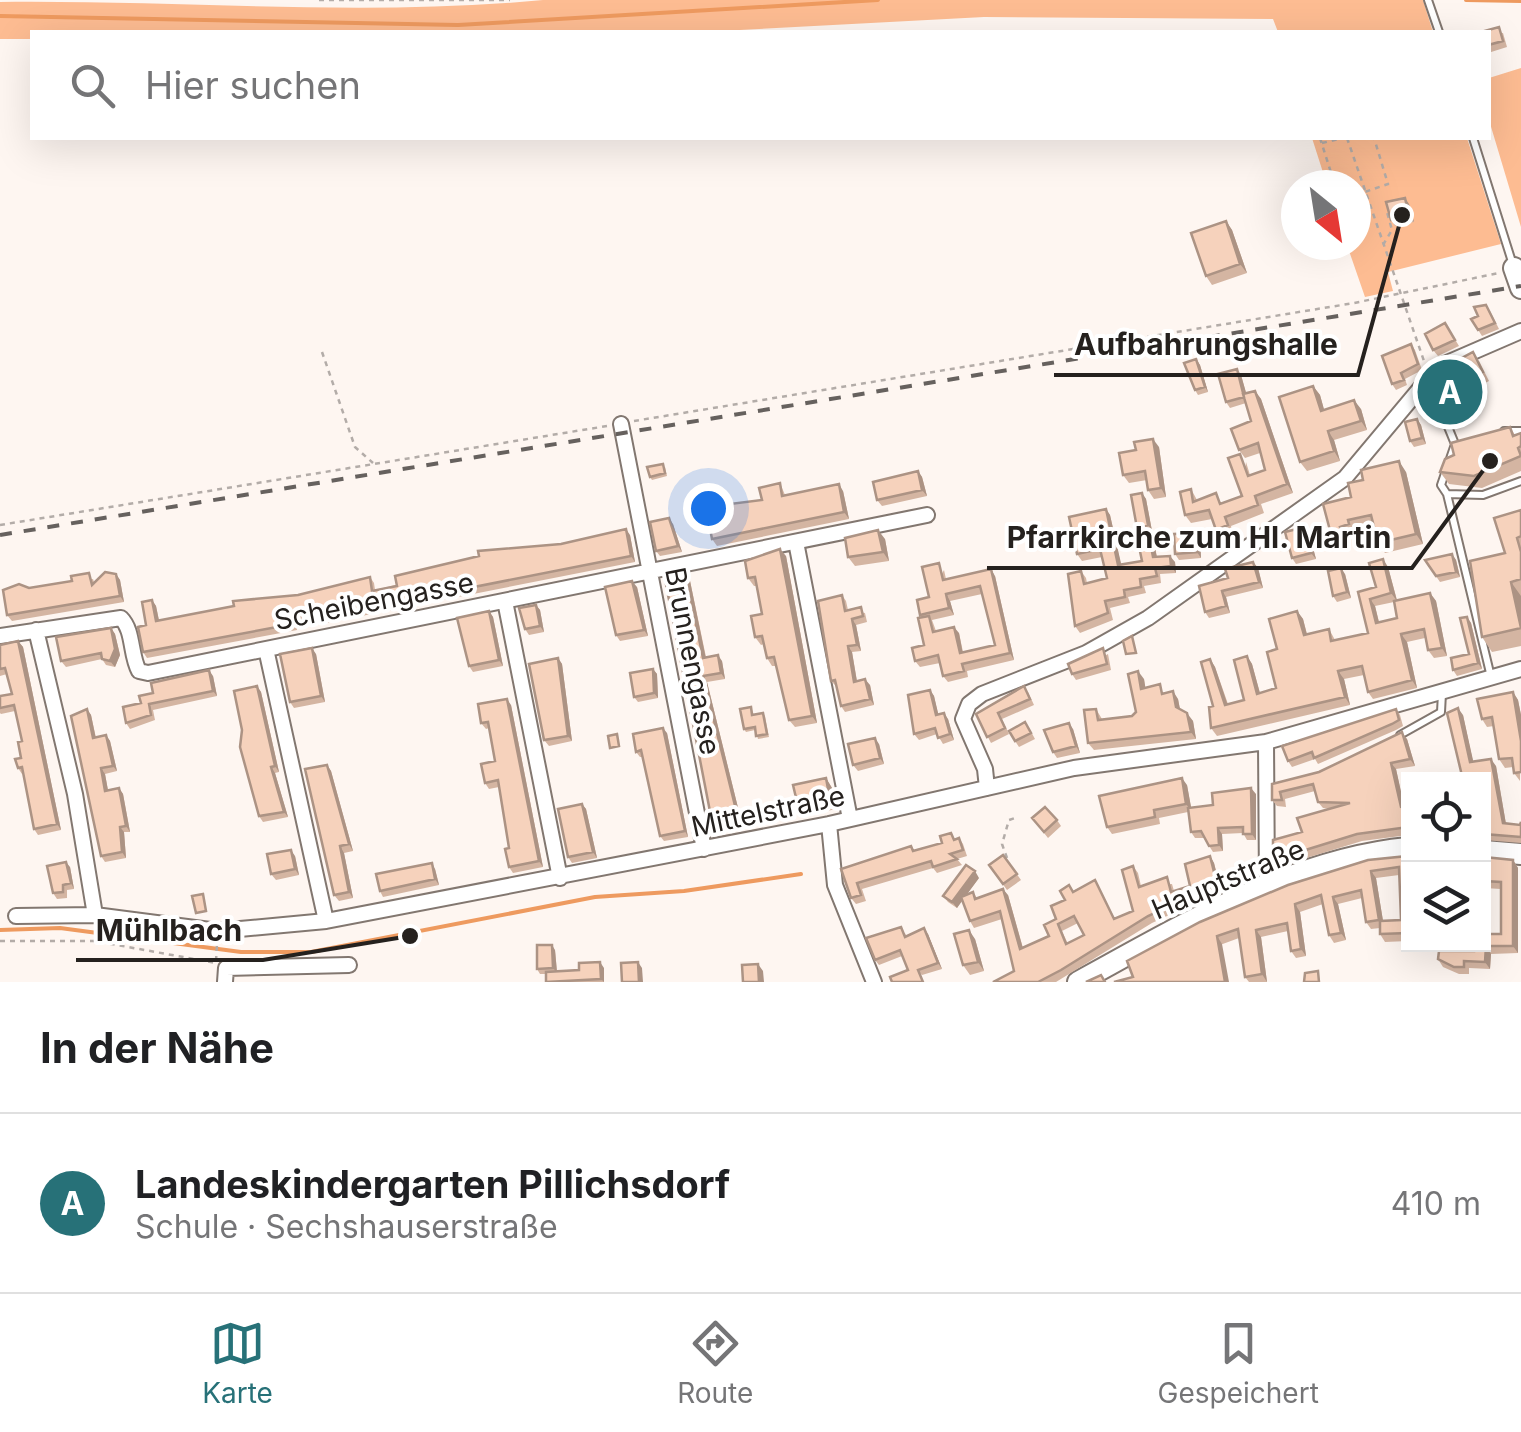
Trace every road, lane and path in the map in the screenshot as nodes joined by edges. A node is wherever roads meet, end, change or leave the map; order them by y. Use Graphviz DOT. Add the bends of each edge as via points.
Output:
graph roads {
  1 [pos="319,0"];
  2 [pos="510,0"];
  3 [pos="1428,0"];
  4 [pos="1438,30"];
  5 [pos="1321,140"];
  6 [pos="1336,140"];
  7 [pos="1346,140"];
  8 [pos="1375,140"];
  9 [pos="1474,140"];
  10 [pos="1322,143"];
  11 [pos="1330,170"];
  12 [pos="1356,170"];
  13 [pos="1371,190"];
  14 [pos="1387,212"];
  15 [pos="1371,213"];
  16 [pos="1382,246"];
  17 [pos="1519,274"];
  18 [pos="1399,294"];
  19 [pos="1521,331"];
  20 [pos="322,352"];
  21 [pos="1428,377"];
  22 [pos="1442,414"];
  23 [pos="621,424"];
  24 [pos="1521,431"];
  25 [pos="1498,432"];
  26 [pos="374,464"];
  27 [pos="1521,481"];
  28 [pos="1447,494"];
  29 [pos="928,515"];
  30 [pos="0,526"];
  31 [pos="796,542"];
  32 [pos="650,572"];
  33 [pos="505,600"];
  34 [pos="36,630"];
  35 [pos="0,636"];
  36 [pos="266,649"];
  37 [pos="1521,668"];
  38 [pos="1491,678"];
  39 [pos="1442,692"];
  40 [pos="1394,738"];
  41 [pos="1266,742"];
  42 [pos="1282,782"];
  43 [pos="1265,786"];
  44 [pos="987,788"];
  45 [pos="1015,818"];
  46 [pos="850,820"];
  47 [pos="829,824"];
  48 [pos="1401,849"];
  49 [pos="704,850"];
  50 [pos="1491,851"];
  51 [pos="1521,854"];
  52 [pos="1006,858"];
  53 [pos="560,878"];
  54 [pos="1267,888"];
  55 [pos="96,914"];
  56 [pos="16,916"];
  57 [pos="326,921"];
  58 [pos="0,941"];
  59 [pos="218,942"];
  60 [pos="216,957"];
  61 [pos="212,961"];
  62 [pos="348,965"];
  63 [pos="225,982"];
  64 [pos="874,982"];
  65 [pos="1078,982"];
  1 -- 2 [label="path"];
  3 -- 4 [label="lane"];
  5 -- 10 [label="path"];
  6 -- 10 [label="path"];
  7 -- 12 [label="path"];
  8 -- 13 [label="path" via="1388,184"];
  9 -- 17 [label="lane"];
  10 -- 11 [label="path"];
  14 -- 16 [label="path" via="1392,230"];
  15 -- 16 [label="path"];
  16 -- 18 [label="path"];
  17 -- 18 [label="path"];
  18 -- 21 [label="path"];
  18 -- 23 [label="path"];
  19 -- 21 [label="street"];
  20 -- 26 [label="path" via="355,447"];
  21 -- 22 [label="street"];
  21 -- 44 [label="street" via="1362,463 1336,486 1129,630 968,704 963,718"];
  22 -- 28 [label="lane" via="1459,444 1442,475"];
  23 -- 26 [label="path"];
  23 -- 32 [label="street, Brunnengasse"];
  24 -- 25 [label="lane"];
  26 -- 30 [label="path"];
  27 -- 28 [label="lane" via="1483,494"];
  28 -- 38 [label="lane"];
  29 -- 31 [label="street, Scheibengasse"];
  31 -- 32 [label="street, Scheibengasse"];
  31 -- 46 [label="street"];
  32 -- 33 [label="street, Scheibengasse"];
  32 -- 49 [label="street, Brunnengasse"];
  33 -- 36 [label="street, Scheibengasse"];
  33 -- 53 [label="street"];
  34 -- 35 [label="street, Scheibengasse"];
  34 -- 36 [label="street, Scheibengasse" via="121,618 139,671 148,672"];
  34 -- 55 [label="street"];
  36 -- 57 [label="street"];
  37 -- 38 [label="street, Mittelstraße"];
  38 -- 39 [label="street, Mittelstraße"];
  39 -- 40 [label="lane" via="1441,712"];
  39 -- 41 [label="street, Mittelstraße"];
  41 -- 43 [label="street"];
  41 -- 44 [label="street, Mittelstraße" via="1074,768"];
  42 -- 43 [label="lane"];
  43 -- 54 [label="street"];
  44 -- 46 [label="street, Mittelstraße"];
  45 -- 52 [label="path" via="1003,838"];
  46 -- 47 [label="street, Mittelstraße"];
  47 -- 49 [label="street, Mittelstraße"];
  47 -- 64 [label="street" via="835,884"];
  48 -- 54 [label="main road, Hauptstraße"];
  49 -- 53 [label="street, Mittelstraße"];
  50 -- 51 [label="main road"];
  53 -- 57 [label="street, Mittelstraße"];
  54 -- 65 [label="main road, Hauptstraße"];
  55 -- 56 [label="street, Mittelstraße"];
  55 -- 57 [label="street, Mittelstraße" via="218,931"];
  58 -- 61 [label="path" via="95,940"];
  59 -- 60 [label="path"];
  62 -- 63 [label="street" via="226,968"];
}
